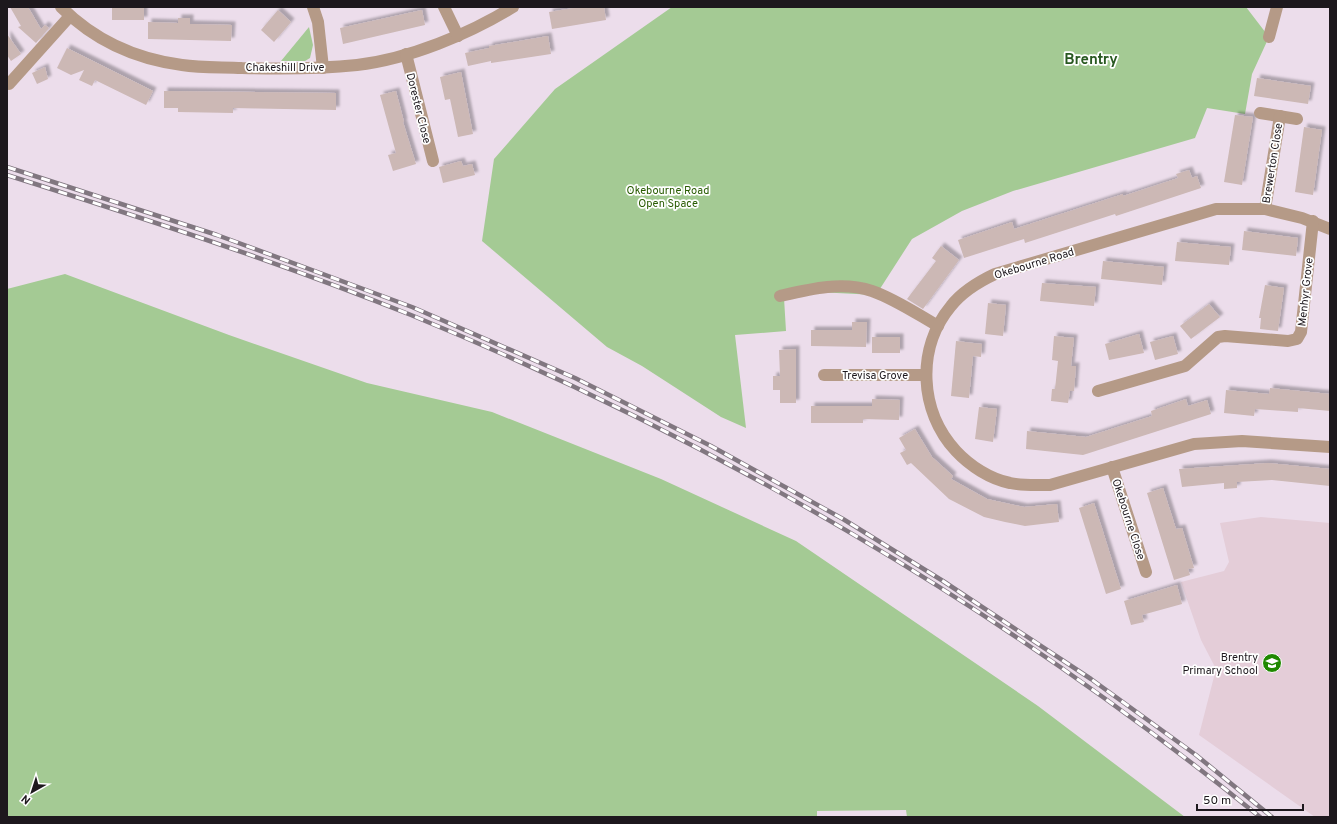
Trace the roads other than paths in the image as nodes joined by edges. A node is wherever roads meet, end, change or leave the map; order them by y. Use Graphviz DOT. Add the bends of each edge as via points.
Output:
graph roads {
  1 [pos="61,7"];
  2 [pos="313,7"];
  3 [pos="444,7"];
  4 [pos="513,7"];
  5 [pos="1276,7"];
  6 [pos="70,16"];
  7 [pos="458,36"];
  8 [pos="1269,37"];
  9 [pos="406,54"];
  10 [pos="323,68"];
  11 [pos="7,82"];
  12 [pos="1260,113"];
  13 [pos="1280,116"];
  14 [pos="1297,119"];
  15 [pos="433,161"];
  16 [pos="1265,209"];
  17 [pos="1313,221"];
  18 [pos="1330,229"];
  19 [pos="780,296"];
  20 [pos="938,326"];
  21 [pos="824,375"];
  22 [pos="925,375"];
  23 [pos="1098,391"];
  24 [pos="1330,447"];
  25 [pos="1112,467"];
  26 [pos="1146,572"];
  1 -- 6 [label="street, Chakeshill Drive"];
  2 -- 10 [label="street" via="318,22"];
  3 -- 7 [label="street"];
  4 -- 7 [label="street, Chakeshill Drive"];
  5 -- 8 [label="street"];
  6 -- 10 [label="street, Chakeshill Drive" via="110,44 135,55 158,61 190,66"];
  6 -- 11 [label="street" via="9,84"];
  7 -- 9 [label="street, Chakeshill Drive"];
  9 -- 10 [label="street, Chakeshill Drive" via="359,65"];
  9 -- 15 [label="street, Dorester Close"];
  12 -- 13 [label="street, Brewerton Close"];
  13 -- 14 [label="street, Brewerton Close"];
  13 -- 16 [label="street, Brewerton Close"];
  16 -- 17 [label="street, Okebourne Road"];
  16 -- 20 [label="street, Okebourne Road" via="1216,209 1197,213 995,274 977,282 965,292 951,305"];
  17 -- 18 [label="street, Okebourne Road"];
  17 -- 23 [label="street, Menhyr Grove" via="1301,332 1297,339 1288,341 1218,337 1185,366"];
  19 -- 20 [label="street" via="832,286 871,290"];
  20 -- 22 [label="street, Okebourne Road"];
  21 -- 22 [label="street, Trevisa Grove"];
  22 -- 25 [label="street, Okebourne Road" via="931,406 941,431 972,465 991,476 1010,483 1050,484"];
  24 -- 25 [label="street, Okebourne Road" via="1242,441 1194,444"];
  25 -- 26 [label="street, Okebourne Close"];
}
